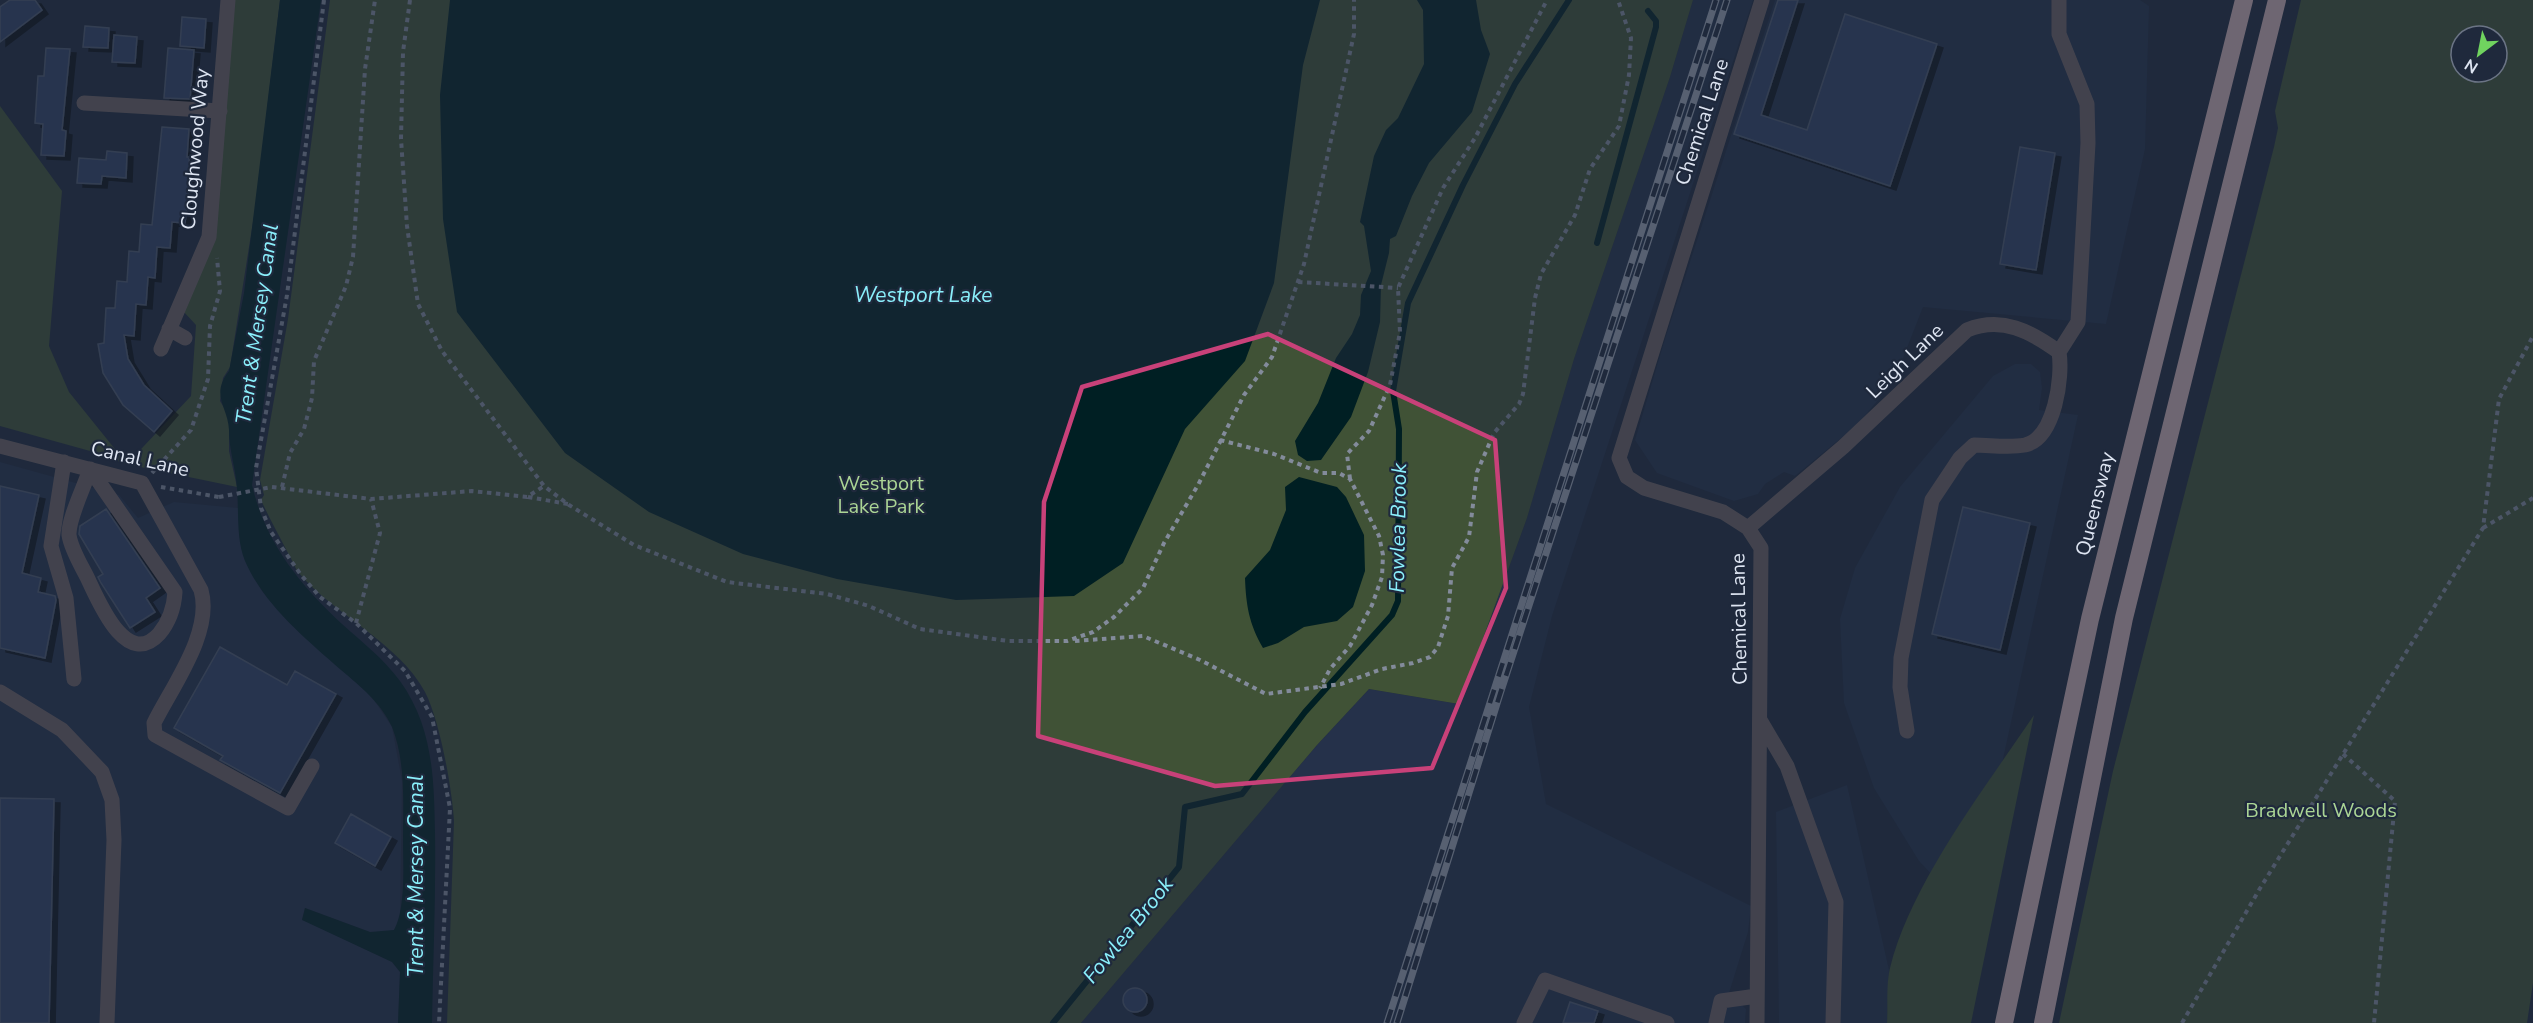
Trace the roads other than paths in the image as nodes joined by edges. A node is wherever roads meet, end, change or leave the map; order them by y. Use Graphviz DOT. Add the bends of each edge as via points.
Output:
graph roads {
  1 [pos="228,0"];
  2 [pos="1762,0"];
  3 [pos="2059,0"];
  4 [pos="2244,0"];
  5 [pos="2277,0"];
  6 [pos="84,103"];
  7 [pos="220,111"];
  8 [pos="169,329"];
  9 [pos="185,338"];
  10 [pos="160,349"];
  11 [pos="2059,352"];
  12 [pos="0,446"];
  13 [pos="64,462"];
  14 [pos="90,469"];
  15 [pos="1748,528"];
  16 [pos="74,679"];
  17 [pos="0,692"];
  18 [pos="1760,720"];
  19 [pos="1907,731"];
  20 [pos="312,766"];
  21 [pos="1757,996"];
  22 [pos="107,1023"];
  23 [pos="1524,1023"];
  24 [pos="1667,1023"];
  25 [pos="1716,1023"];
  26 [pos="1757,1023"];
  27 [pos="1833,1023"];
  28 [pos="2004,1023"];
  29 [pos="2043,1023"];
  1 -- 7 [label="street, Cloughwood Way"];
  2 -- 15 [label="street, Chemical Lane" via="1618,458 1627,477 1644,488 1723,512"];
  3 -- 11 [label="street" via="2059,34 2087,104 2088,143 2078,322"];
  4 -- 28 [label="highway, Queensway" via="2090,619"];
  5 -- 29 [label="highway" via="2124,618"];
  6 -- 7 [label="street"];
  7 -- 8 [label="street, Cloughwood Way" via="210,237"];
  8 -- 9 [label="street"];
  8 -- 10 [label="street, Cloughwood Way"];
  11 -- 15 [label="street, Leigh Lane" via="2024,329 1983,324 1967,330 1843,447"];
  11 -- 19 [label="street" via="2061,365 2052,413 2042,434 2026,445 1974,445 1960,458 1932,500 1901,658 1900,687"];
  12 -- 13 [label="street, Canal Lane"];
  13 -- 14 [label="street, Canal Lane"];
  13 -- 16 [label="street" via="51,546 66,598"];
  14 -- 14 [label="street" via="174,592 172,614 153,640 142,644 117,631 75,551 70,529"];
  14 -- 20 [label="street, Canal Lane" via="142,483 205,603 197,641 154,723 155,735 288,808"];
  15 -- 18 [label="street, Chemical Lane" via="1761,548"];
  17 -- 22 [label="street" via="62,730 102,772 112,800"];
  18 -- 21 [label="street, Chemical Lane"];
  18 -- 27 [label="street" via="1787,766 1836,902"];
  21 -- 25 [label="street" via="1721,1001"];
  21 -- 26 [label="street, Chemical Lane"];
  23 -- 24 [label="street" via="1545,980"];
}
